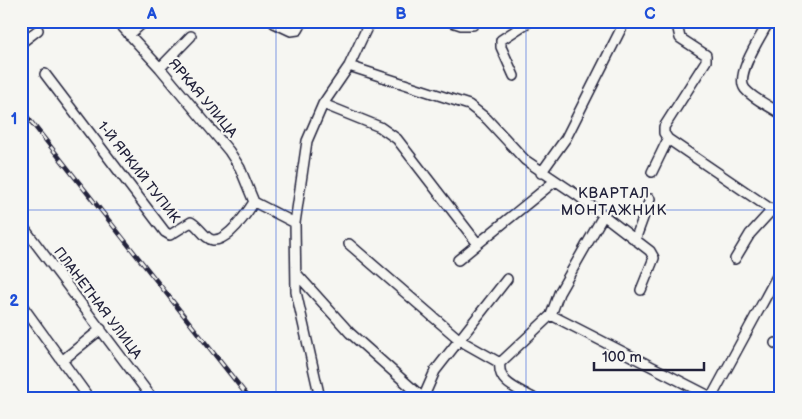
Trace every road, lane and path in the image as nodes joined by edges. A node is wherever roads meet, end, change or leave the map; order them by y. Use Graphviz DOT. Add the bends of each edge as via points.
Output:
graph roads {
  1 [pos="117,21"];
  2 [pos="144,21"];
  3 [pos="303,21"];
  4 [pos="370,21"];
  5 [pos="449,21"];
  6 [pos="472,21"];
  7 [pos="530,21"];
  8 [pos="625,21"];
  9 [pos="682,21"];
  10 [pos="769,21"];
  11 [pos="274,23"];
  12 [pos="38,30"];
  13 [pos="129,35"];
  14 [pos="191,36"];
  15 [pos="21,43"];
  16 [pos="349,66"];
  17 [pos="160,68"];
  18 [pos="45,74"];
  19 [pos="514,76"];
  20 [pos="324,104"];
  21 [pos="781,114"];
  22 [pos="666,136"];
  23 [pos="541,172"];
  24 [pos="652,172"];
  25 [pos="555,181"];
  26 [pos="650,199"];
  27 [pos="254,202"];
  28 [pos="772,210"];
  29 [pos="602,216"];
  30 [pos="781,216"];
  31 [pos="295,222"];
  32 [pos="21,224"];
  33 [pos="635,240"];
  34 [pos="349,244"];
  35 [pos="478,244"];
  36 [pos="735,259"];
  37 [pos="458,260"];
  38 [pos="781,269"];
  39 [pos="296,273"];
  40 [pos="507,279"];
  41 [pos="641,290"];
  42 [pos="21,304"];
  43 [pos="551,315"];
  44 [pos="101,329"];
  45 [pos="460,341"];
  46 [pos="63,360"];
  47 [pos="500,363"];
  48 [pos="424,397"];
  49 [pos="712,397"];
  50 [pos="89,398"];
  51 [pos="152,398"];
  52 [pos="320,398"];
  53 [pos="532,398"];
  1 -- 13 [label="street, ЯРКАЯ УЛИЦА"];
  2 -- 13 [label="street"];
  3 -- 11 [label="street" via="298,30"];
  4 -- 16 [label="street"];
  5 -- 6 [label="street" via="473,25"];
  7 -- 19 [label="street" via="501,40"];
  8 -- 23 [label="street" via="566,138"];
  9 -- 22 [label="street" via="680,38 702,51 706,61 664,127"];
  10 -- 21 [label="street" via="742,72 741,82 746,90"];
  12 -- 15 [label="street"];
  13 -- 17 [label="street, ЯРКАЯ УЛИЦА"];
  14 -- 17 [label="street"];
  16 -- 20 [label="street"];
  16 -- 23 [label="street" via="469,105"];
  17 -- 27 [label="street, ЯРКАЯ УЛИЦА" via="229,151"];
  18 -- 27 [label="street, 1-Й ЯРКИЙ ТУПИК" via="170,235 192,222 208,238 219,238 243,220"];
  20 -- 31 [label="street" via="307,141"];
  20 -- 35 [label="street" via="380,127 397,139"];
  22 -- 24 [label="street"];
  22 -- 28 [label="street"];
  23 -- 25 [label="street"];
  25 -- 29 [label="street"];
  25 -- 35 [label="street"];
  26 -- 33 [label="street"];
  27 -- 31 [label="street"];
  28 -- 30 [label="street"];
  28 -- 36 [label="street" via="750,234"];
  29 -- 33 [label="street"];
  29 -- 43 [label="street" via="559,293"];
  31 -- 39 [label="street"];
  32 -- 44 [label="street, ПЛАНЕТНАЯ УЛИЦА"];
  33 -- 41 [label="street" via="654,258"];
  34 -- 45 [label="street"];
  35 -- 37 [label="street"];
  38 -- 49 [label="street"];
  39 -- 48 [label="street" via="350,333"];
  39 -- 52 [label="street" via="296,292"];
  40 -- 45 [label="street"];
  42 -- 46 [label="street"];
  43 -- 47 [label="street"];
  43 -- 49 [label="street"];
  44 -- 46 [label="street"];
  44 -- 51 [label="street, ПЛАНЕТНАЯ УЛИЦА"];
  45 -- 47 [label="street"];
  45 -- 48 [label="street" via="436,371"];
  46 -- 50 [label="street"];
  47 -- 53 [label="street" via="498,372 503,381"];
}
